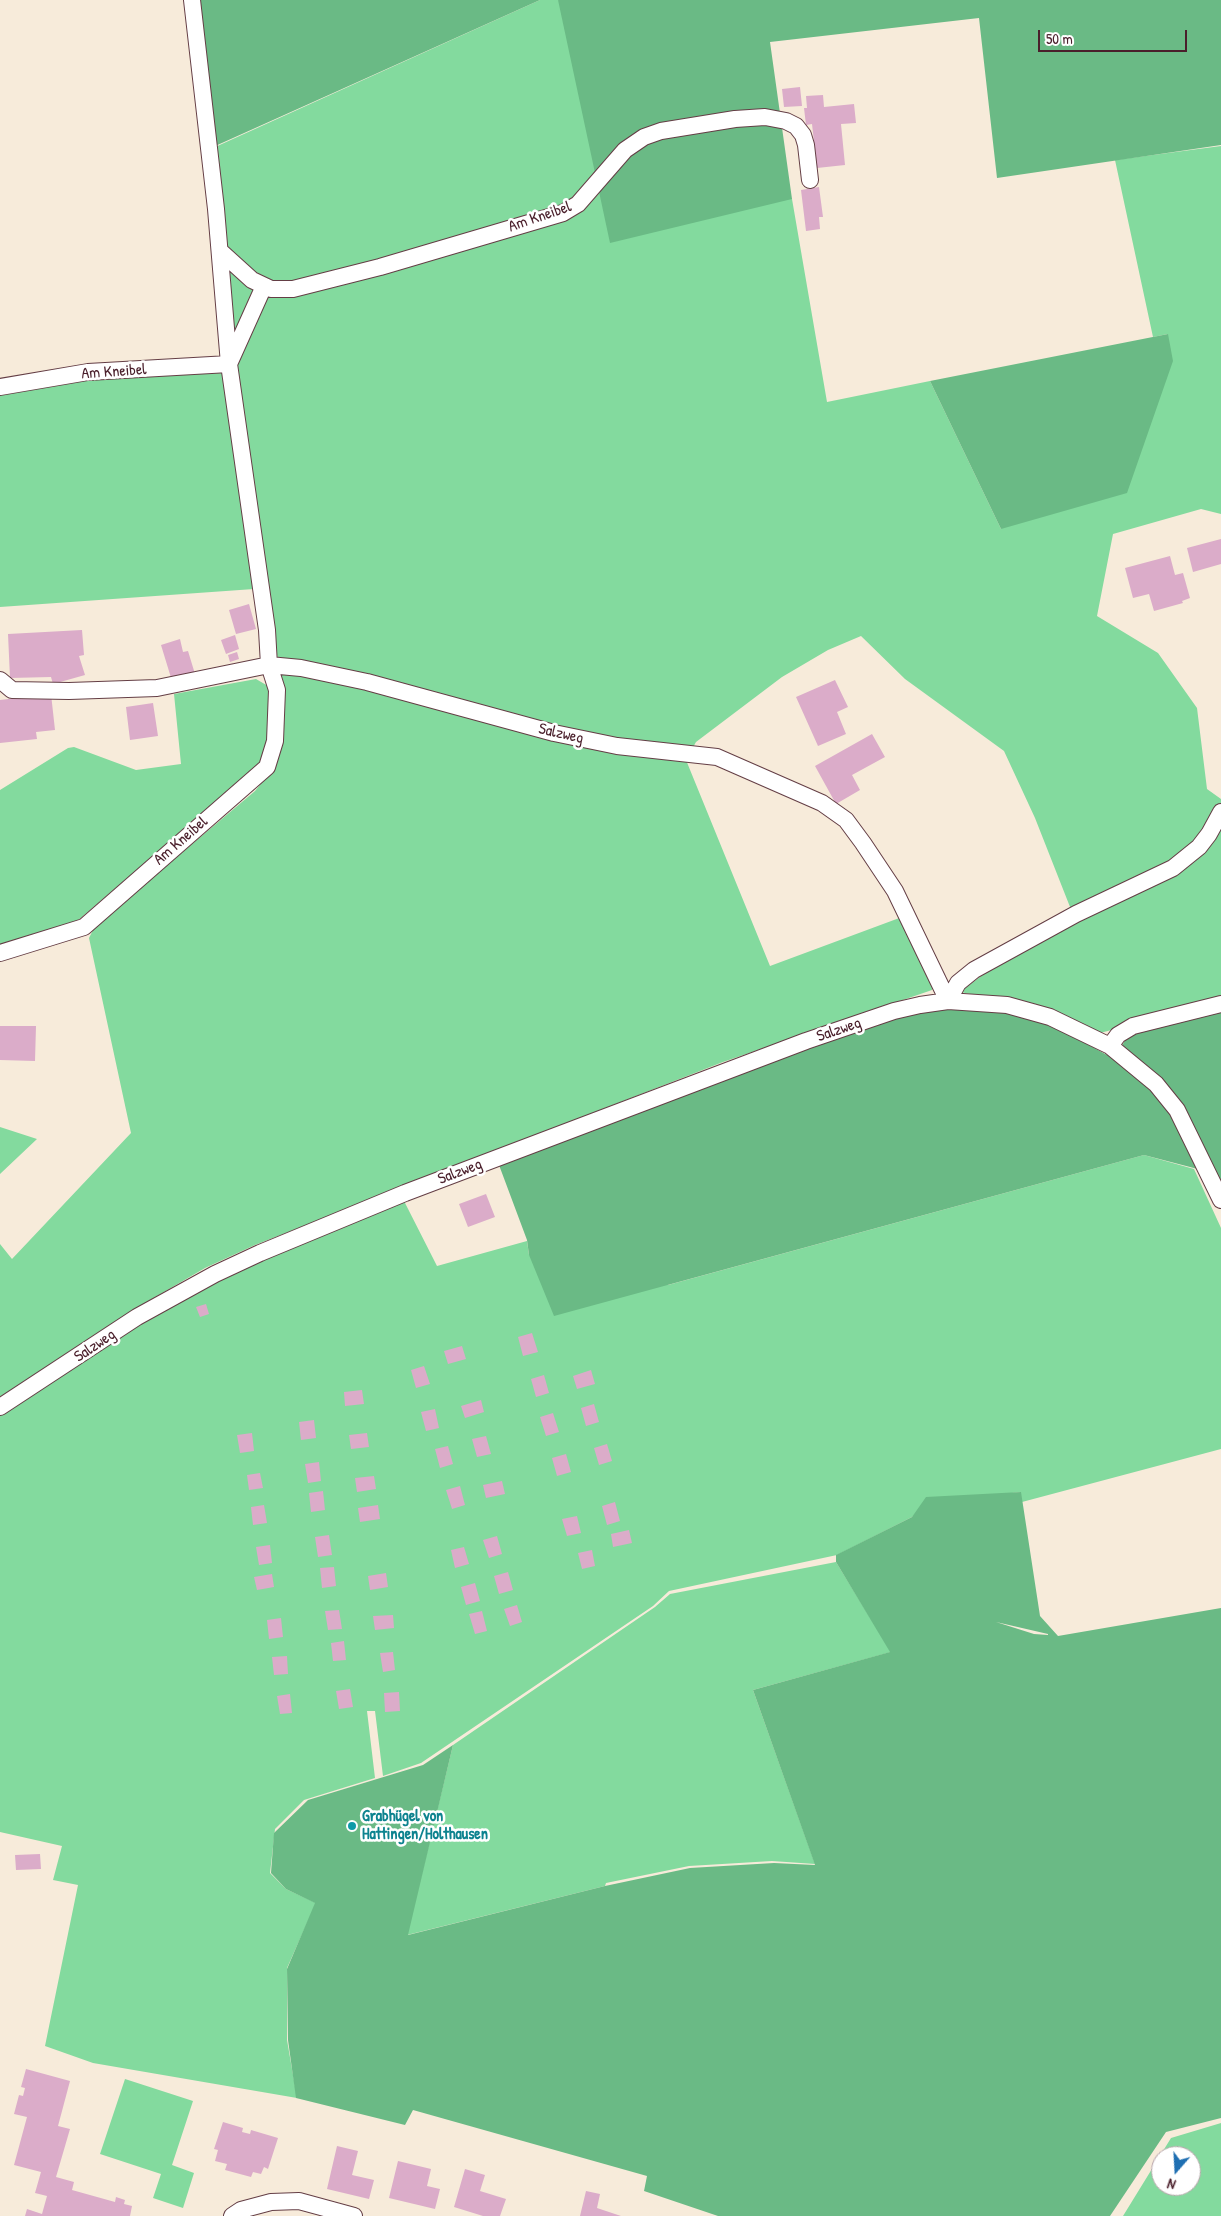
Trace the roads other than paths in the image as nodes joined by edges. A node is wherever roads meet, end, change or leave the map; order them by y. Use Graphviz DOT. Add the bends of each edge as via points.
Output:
graph roads {
  1 [pos="192,0"];
  2 [pos="810,180"];
  3 [pos="220,251"];
  4 [pos="264,286"];
  5 [pos="229,364"];
  6 [pos="0,387"];
  7 [pos="269,665"];
  8 [pos="0,680"];
  9 [pos="1221,812"];
  10 [pos="0,953"];
  11 [pos="948,1000"];
  12 [pos="1221,1004"];
  13 [pos="1110,1046"];
  14 [pos="1221,1200"];
  15 [pos="0,1407"];
  16 [pos="232,2216"];
  17 [pos="354,2216"];
  1 -- 3 [label="street, Am Kneibel"];
  2 -- 4 [label="street, Am Kneibel" via="804,134 786,121 756,117 661,131 644,137 625,150 590,193 563,213 380,268 282,290"];
  3 -- 4 [label="street, Am Kneibel" via="252,280"];
  3 -- 5 [label="street, Am Kneibel"];
  4 -- 5 [label="street"];
  5 -- 6 [label="street, Am Kneibel" via="88,372"];
  5 -- 7 [label="street, Am Kneibel" via="267,630"];
  7 -- 8 [label="street" via="157,688 69,692 12,690"];
  7 -- 10 [label="street, Am Kneibel" via="277,690 275,741 267,767 84,927"];
  7 -- 11 [label="street, Salzweg" via="367,682 554,734 617,746 716,757 822,803 846,820 895,891"];
  9 -- 11 [label="street" via="1199,847 1173,868 1076,914 974,970 958,983"];
  11 -- 13 [label="street, Salzweg" via="1029,1010"];
  11 -- 15 [label="street, Salzweg" via="894,1011 806,1041 405,1193 260,1253 138,1317"];
  12 -- 13 [label="street" via="1133,1026 1118,1035"];
  13 -- 14 [label="street, Salzweg" via="1156,1084 1177,1110"];
  16 -- 17 [label="street" via="241,2210 271,2202 299,2202"];
}
